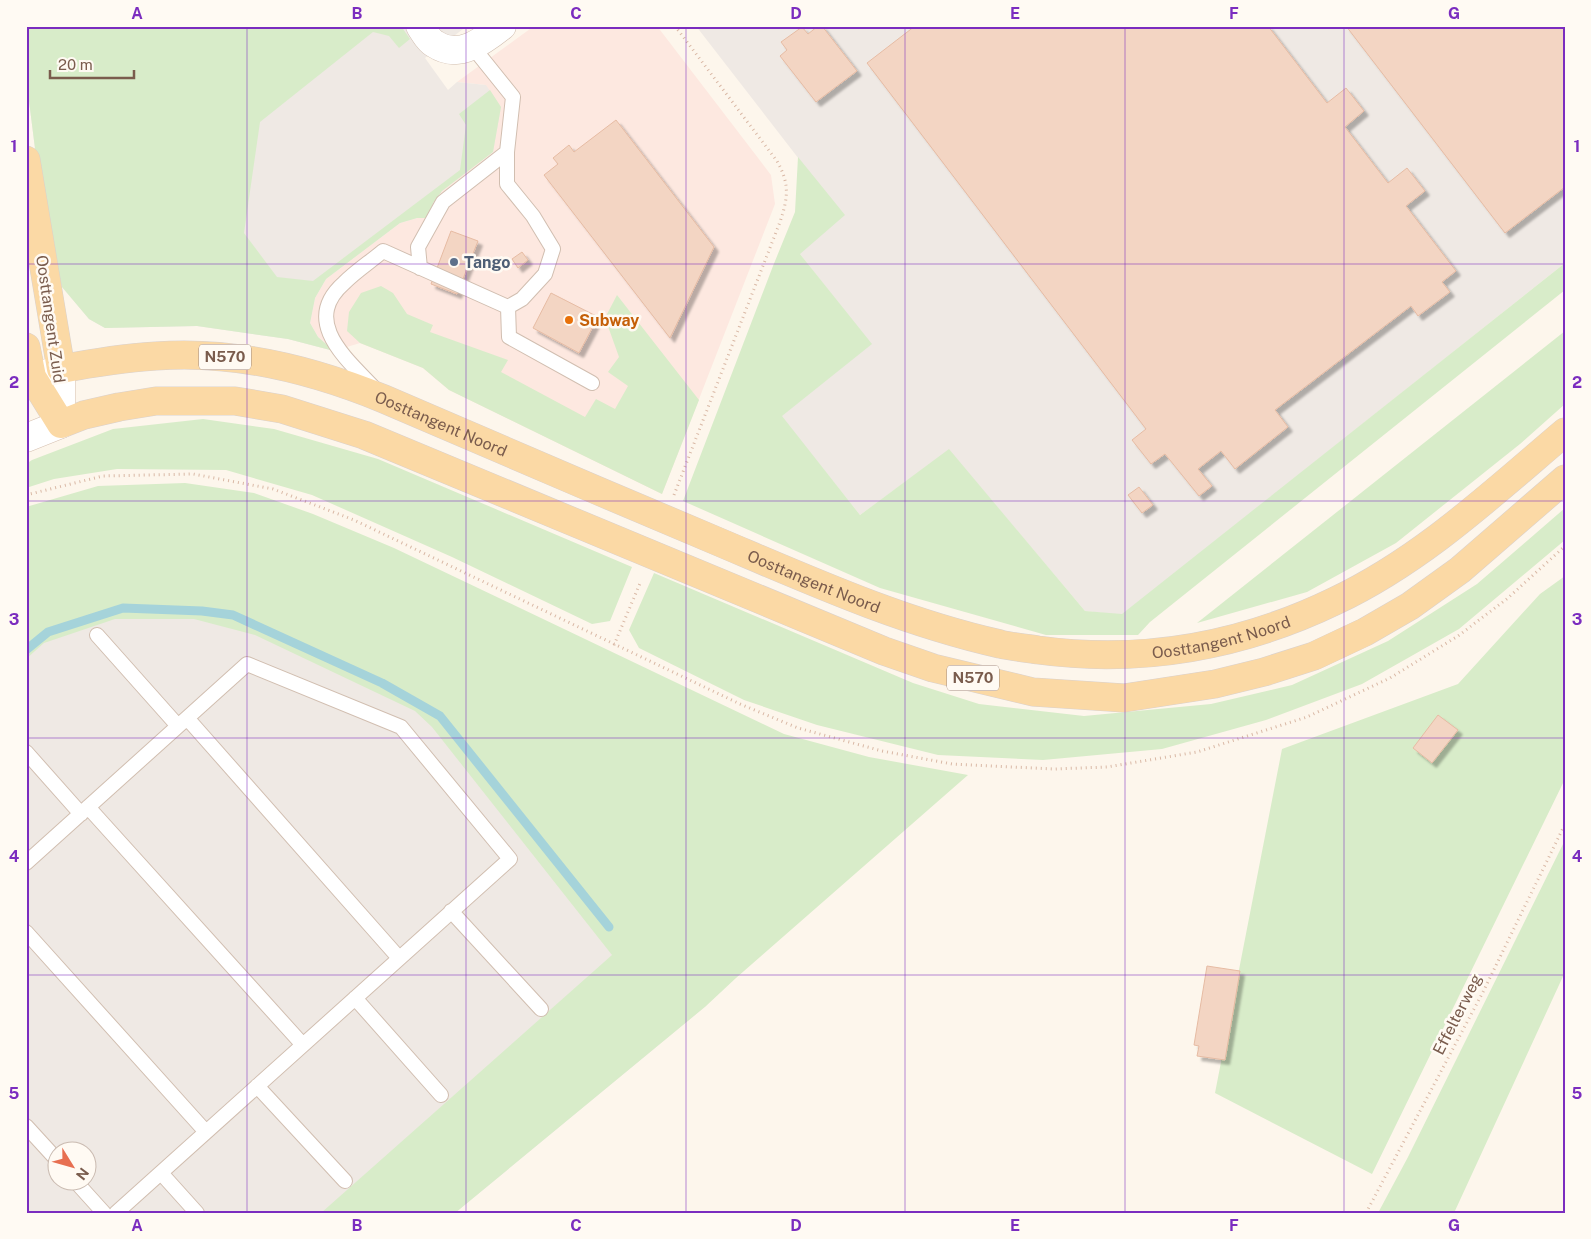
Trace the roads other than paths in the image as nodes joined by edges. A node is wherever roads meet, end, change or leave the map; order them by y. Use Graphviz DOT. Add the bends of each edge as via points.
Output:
graph roads {
  1 [pos="420,26"];
  2 [pos="488,35"];
  3 [pos="507,152"];
  4 [pos="26,160"];
  5 [pos="420,268"];
  6 [pos="508,307"];
  7 [pos="26,347"];
  8 [pos="61,369"];
  9 [pos="29,379"];
  10 [pos="592,383"];
  11 [pos="384,399"];
  12 [pos="61,424"];
  13 [pos="1565,432"];
  14 [pos="26,438"];
  15 [pos="1565,479"];
  16 [pos="98,635"];
  17 [pos="183,722"];
  18 [pos="26,752"];
  19 [pos="84,811"];
  20 [pos="26,863"];
  21 [pos="451,911"];
  22 [pos="26,932"];
  23 [pos="399,958"];
  24 [pos="355,998"];
  25 [pos="540,1009"];
  26 [pos="303,1045"];
  27 [pos="257,1086"];
  28 [pos="441,1095"];
  29 [pos="26,1126"];
  30 [pos="206,1132"];
  31 [pos="48,1150"];
  32 [pos="161,1173"];
  33 [pos="344,1181"];
  34 [pos="85,1192"];
  35 [pos="104,1213"];
  36 [pos="116,1213"];
  37 [pos="197,1213"];
  1 -- 2 [label="main road" via="434,44 454,52"];
  2 -- 3 [label="lane" via="513,98"];
  3 -- 5 [label="lane" via="442,202 418,247"];
  3 -- 6 [label="lane" via="507,184 533,216 553,249 545,274 522,299"];
  4 -- 8 [label="main road, Oosttangent Zuid"];
  5 -- 6 [label="lane"];
  5 -- 11 [label="lane" via="384,251 342,284 331,297 326,314 331,338"];
  6 -- 10 [label="lane" via="509,338"];
  7 -- 9 [label="main road, Oosttangent Zuid"];
  8 -- 9 [label="main road, Oosttangent Noord / N570"];
  8 -- 11 [label="main road, Oosttangent Noord / N570" via="157,356 226,357 313,374"];
  8 -- 12 [label="main road, Oosttangent Zuid"];
  9 -- 12 [label="main road, Oosttangent Zuid"];
  11 -- 13 [label="main road, Oosttangent Noord / N570" via="865,603 1002,645 1102,655 1178,651 1213,644 1295,619 1336,601 1400,564 1457,524"];
  12 -- 14 [label="main road, N570"];
  12 -- 15 [label="main road, N570" via="84,415 156,401 235,401 282,409 364,435 932,668 1033,692 1124,698 1215,684 1264,672 1314,656 1365,632 1410,606 1460,570"];
  16 -- 17 [label="lane"];
  17 -- 19 [label="lane"];
  17 -- 21 [label="lane" via="247,664 401,727 510,859"];
  17 -- 23 [label="lane"];
  18 -- 19 [label="lane"];
  19 -- 20 [label="lane"];
  19 -- 26 [label="lane"];
  21 -- 23 [label="lane"];
  21 -- 25 [label="lane"];
  22 -- 30 [label="lane"];
  23 -- 24 [label="lane"];
  24 -- 26 [label="lane"];
  24 -- 28 [label="lane"];
  26 -- 27 [label="lane"];
  27 -- 30 [label="lane"];
  27 -- 33 [label="lane"];
  29 -- 31 [label="lane"];
  30 -- 32 [label="lane"];
  32 -- 36 [label="lane"];
  32 -- 37 [label="lane"];
  34 -- 35 [label="lane"];
}
